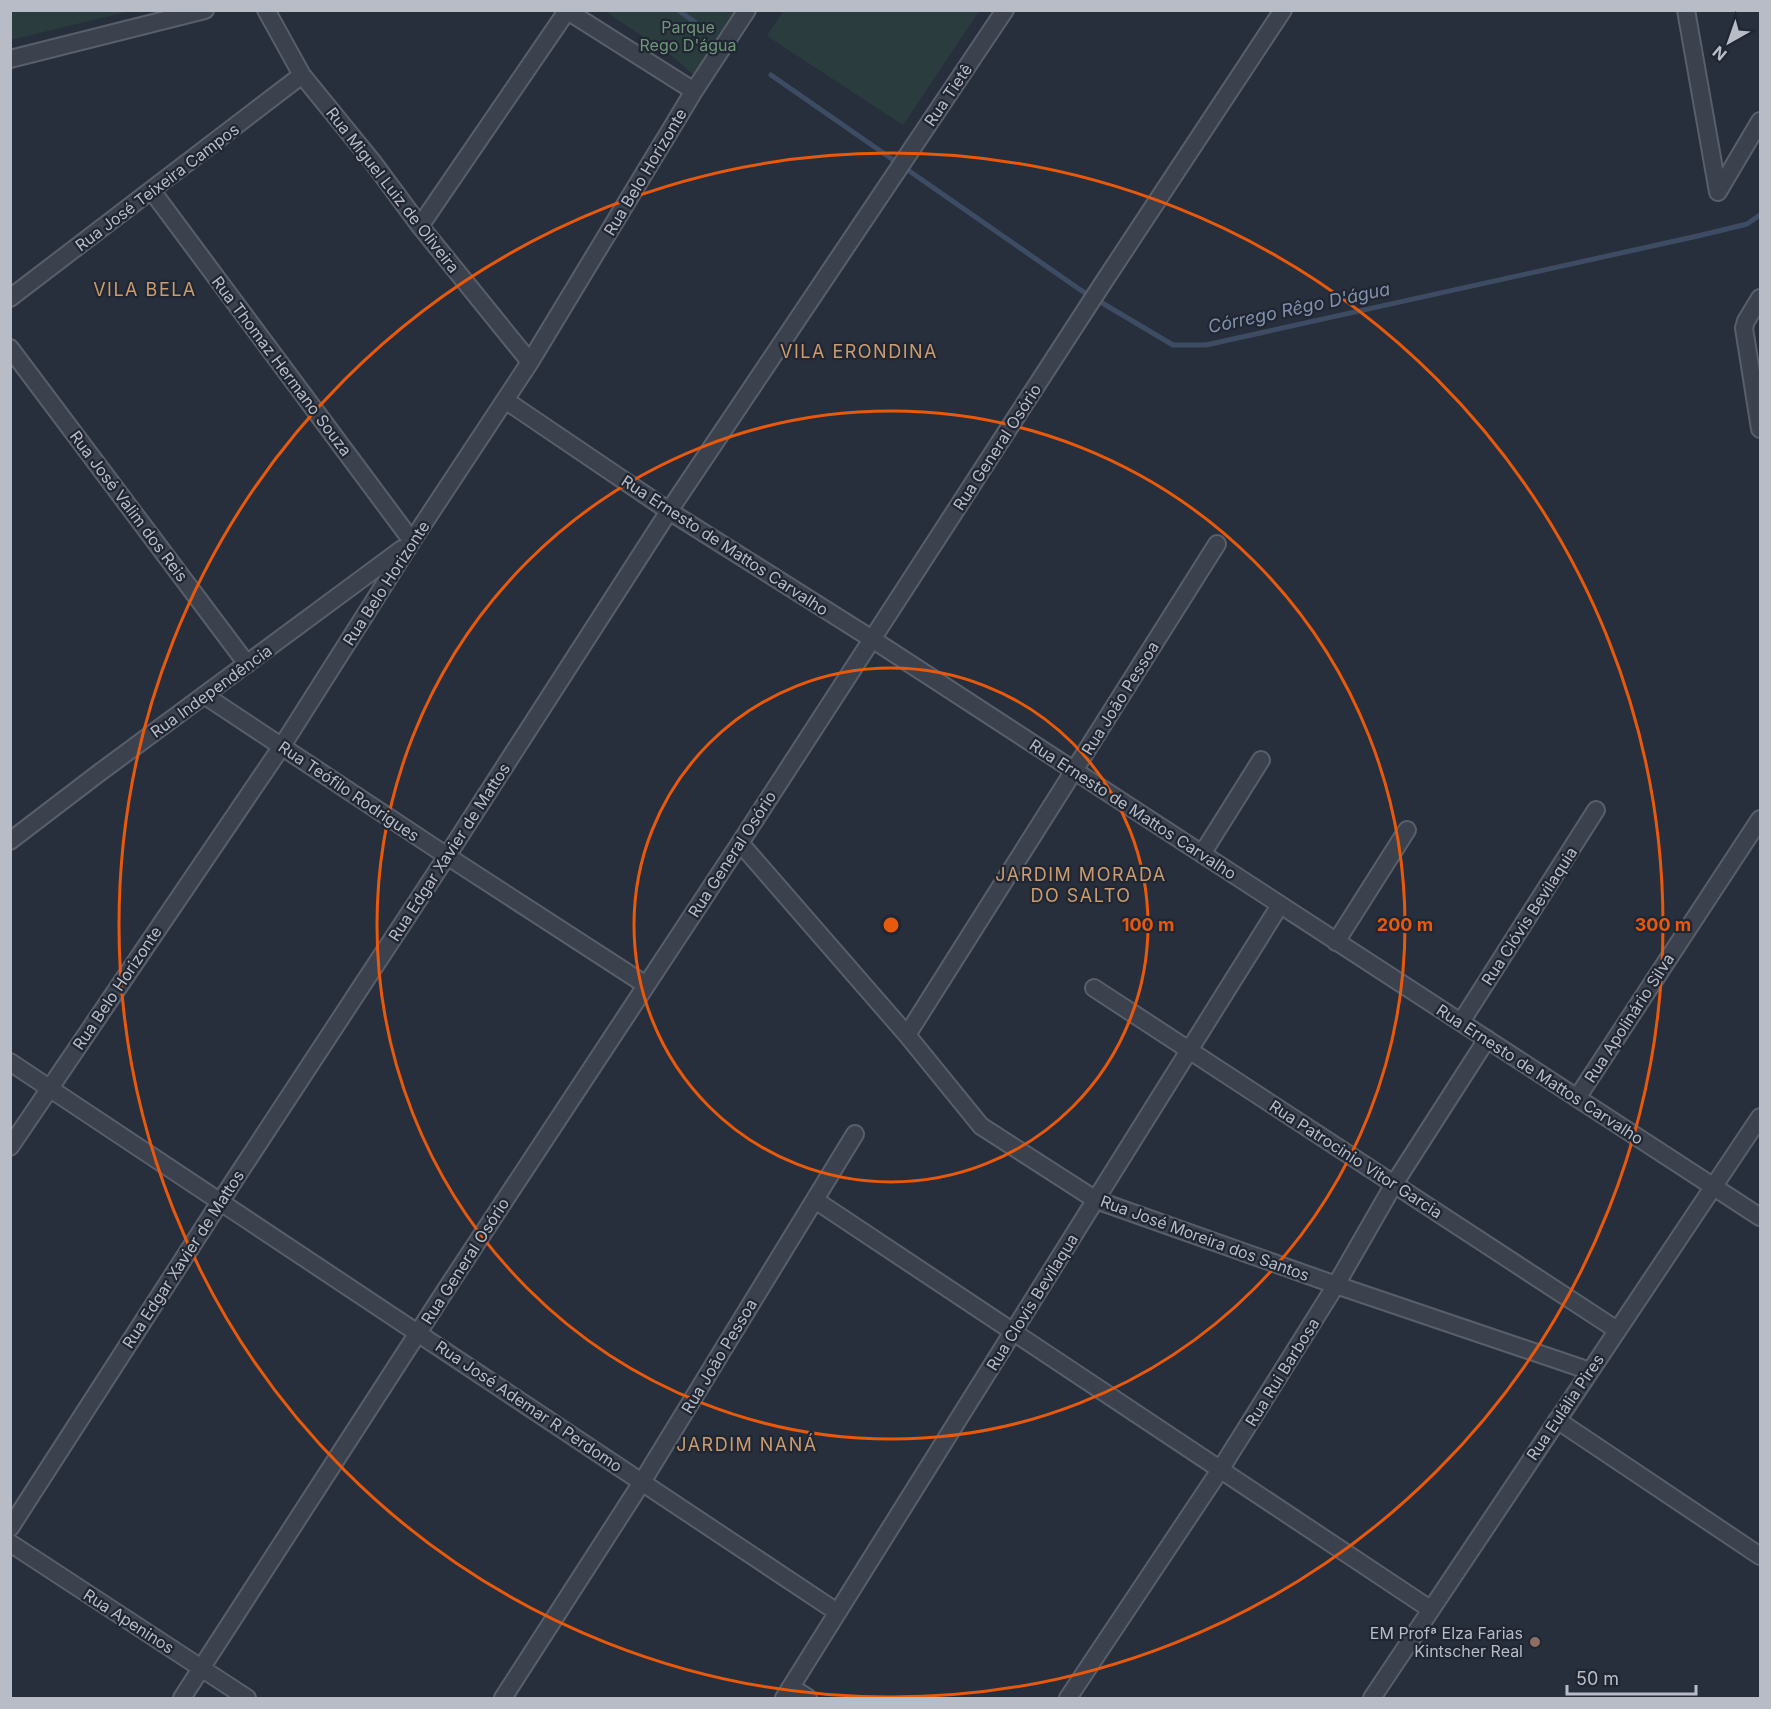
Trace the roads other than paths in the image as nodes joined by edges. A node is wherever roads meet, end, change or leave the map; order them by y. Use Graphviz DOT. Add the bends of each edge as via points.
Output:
graph roads {
  1 [pos="205,10"];
  2 [pos="266,10"];
  3 [pos="747,10"];
  4 [pos="1005,10"];
  5 [pos="1283,10"];
  6 [pos="1686,10"];
  7 [pos="567,11"];
  8 [pos="10,59"];
  9 [pos="302,75"];
  10 [pos="694,91"];
  11 [pos="1761,121"];
  12 [pos="892,179"];
  13 [pos="152,191"];
  14 [pos="420,226"];
  15 [pos="10,298"];
  16 [pos="1761,298"];
  17 [pos="10,348"];
  18 [pos="530,362"];
  19 [pos="505,400"];
  20 [pos="1761,429"];
  21 [pos="669,511"];
  22 [pos="412,541"];
  23 [pos="1217,544"];
  24 [pos="872,639"];
  25 [pos="247,664"];
  26 [pos="204,696"];
  27 [pos="282,746"];
  28 [pos="1261,760"];
  29 [pos="1074,771"];
  30 [pos="1596,810"];
  31 [pos="1761,819"];
  32 [pos="1407,830"];
  33 [pos="10,841"];
  34 [pos="740,843"];
  35 [pos="1202,854"];
  36 [pos="447,856"];
  37 [pos="1280,904"];
  38 [pos="1336,942"];
  39 [pos="646,985"];
  40 [pos="1094,988"];
  41 [pos="1461,1022"];
  42 [pos="907,1035"];
  43 [pos="1487,1039"];
  44 [pos="1188,1049"];
  45 [pos="10,1062"];
  46 [pos="49,1088"];
  47 [pos="1577,1098"];
  48 [pos="1761,1117"];
  49 [pos="855,1134"];
  50 [pos="10,1147"];
  51 [pos="1394,1184"];
  52 [pos="1715,1187"];
  53 [pos="815,1200"];
  54 [pos="1096,1200"];
  55 [pos="220,1202"];
  56 [pos="1761,1216"];
  57 [pos="1336,1284"];
  58 [pos="1617,1330"];
  59 [pos="419,1332"];
  60 [pos="1013,1332"];
  61 [pos="1590,1371"];
  62 [pos="1557,1420"];
  63 [pos="1220,1470"];
  64 [pos="642,1482"];
  65 [pos="10,1528"];
  66 [pos="10,1544"];
  67 [pos="1761,1556"];
  68 [pos="1430,1609"];
  69 [pos="837,1612"];
  70 [pos="202,1668"];
  71 [pos="787,1693"];
  72 [pos="182,1698"];
  73 [pos="247,1698"];
  74 [pos="503,1698"];
  75 [pos="808,1698"];
  76 [pos="1068,1698"];
  77 [pos="1372,1698"];
  1 -- 8 [label="street"];
  2 -- 9 [label="street, Rua Miguel Luiz de Oliveira"];
  3 -- 10 [label="street, Rua Belo Horizonte"];
  4 -- 12 [label="street, Rua Tietê"];
  5 -- 24 [label="street, Rua General Osório"];
  6 -- 11 [label="street" via="1718,192"];
  7 -- 10 [label="street"];
  7 -- 14 [label="street"];
  9 -- 13 [label="street, Rua José Teixeira Campos"];
  9 -- 14 [label="street, Rua Miguel Luiz de Oliveira"];
  10 -- 18 [label="street, Rua Belo Horizonte"];
  12 -- 21 [label="street, Rua Edgar Xavier de Mattos"];
  13 -- 15 [label="street, Rua José Teixeira Campos"];
  13 -- 22 [label="street, Rua Thomaz Hermano Souza"];
  14 -- 18 [label="street, Rua Miguel Luiz de Oliveira"];
  16 -- 20 [label="street" via="1744,328"];
  17 -- 25 [label="street, Rua José Valim dos Reis"];
  18 -- 19 [label="street, Rua Belo Horizonte"];
  19 -- 21 [label="street, Rua Ernesto de Mattos Carvalho"];
  19 -- 22 [label="street, Rua Belo Horizonte"];
  21 -- 24 [label="street, Rua Ernesto de Mattos Carvalho"];
  21 -- 36 [label="street, Rua Edgar Xavier de Mattos"];
  22 -- 25 [label="street, Rua Independência"];
  22 -- 27 [label="street, Rua Belo Horizonte"];
  23 -- 29 [label="street, Rua João Pessoa"];
  24 -- 29 [label="street, Rua Ernesto de Mattos Carvalho"];
  24 -- 34 [label="street, Rua General Osório"];
  25 -- 26 [label="street, Rua Independência"];
  26 -- 27 [label="street, Rua Teófilo Rodrigues"];
  26 -- 33 [label="street, Rua Independência"];
  27 -- 36 [label="street, Rua Teófilo Rodrigues"];
  27 -- 46 [label="street, Rua Belo Horizonte"];
  28 -- 35 [label="street"];
  29 -- 35 [label="street, Rua Ernesto de Mattos Carvalho"];
  29 -- 42 [label="street, Rua João Pessoa"];
  30 -- 41 [label="street, Rua Clóvis Bevilaquia"];
  31 -- 47 [label="street, Rua Apolinário Silva"];
  32 -- 38 [label="street"];
  34 -- 39 [label="street, Rua General Osório"];
  34 -- 42 [label="street, Rua José Moreira dos Santos"];
  35 -- 37 [label="street, Rua Ernesto de Mattos Carvalho"];
  36 -- 39 [label="street, Rua Teófilo Rodrigues"];
  36 -- 55 [label="street, Rua Edgar Xavier de Mattos"];
  37 -- 38 [label="street, Rua Ernesto de Mattos Carvalho"];
  37 -- 44 [label="street, Rua Clovis Bevilaqua"];
  38 -- 41 [label="street, Rua Ernesto de Mattos Carvalho"];
  39 -- 59 [label="street, Rua General Osório"];
  40 -- 44 [label="street, Rua Patrocinio Vitor Garcia"];
  41 -- 43 [label="street, Rua Ernesto de Mattos Carvalho"];
  42 -- 54 [label="street, Rua José Moreira dos Santos" via="981,1126"];
  43 -- 47 [label="street, Rua Ernesto de Mattos Carvalho"];
  43 -- 51 [label="street, Rua Rui Barbosa"];
  44 -- 51 [label="street, Rua Patrocinio Vitor Garcia"];
  44 -- 54 [label="street, Rua Clovis Bevilaqua"];
  45 -- 46 [label="street, Rua José Ademar R Perdomo"];
  46 -- 50 [label="street, Rua Belo Horizonte"];
  46 -- 55 [label="street, Rua José Ademar R Perdomo"];
  47 -- 52 [label="street, Rua Ernesto de Mattos Carvalho"];
  48 -- 52 [label="street, Rua Eulália Pires"];
  49 -- 53 [label="street, Rua João Pessoa"];
  51 -- 57 [label="street, Rua Rui Barbosa"];
  51 -- 58 [label="street, Rua Patrocinio Vitor Garcia"];
  52 -- 56 [label="street, Rua Ernesto de Mattos Carvalho"];
  52 -- 58 [label="street, Rua Eulália Pires"];
  53 -- 60 [label="street"];
  53 -- 64 [label="street, Rua João Pessoa"];
  54 -- 57 [label="street, Rua José Moreira dos Santos"];
  54 -- 60 [label="street, Rua Clovis Bevilaqua"];
  55 -- 59 [label="street, Rua José Ademar R Perdomo"];
  55 -- 65 [label="street, Rua Edgar Xavier de Mattos"];
  57 -- 61 [label="street, Rua José Moreira dos Santos"];
  57 -- 63 [label="street, Rua Rui Barbosa"];
  58 -- 61 [label="street, Rua Eulália Pires"];
  59 -- 64 [label="street, Rua José Ademar R Perdomo"];
  59 -- 70 [label="street, Rua General Osório"];
  60 -- 63 [label="street"];
  60 -- 69 [label="street, Rua Clovis Bevilaqua"];
  61 -- 62 [label="street, Rua Eulália Pires"];
  62 -- 67 [label="street"];
  62 -- 68 [label="street, Rua Eulália Pires"];
  63 -- 68 [label="street"];
  63 -- 76 [label="street, Rua Rui Barbosa"];
  64 -- 69 [label="street, Rua José Ademar R Perdomo"];
  64 -- 74 [label="street, Rua João Pessoa"];
  66 -- 70 [label="street, Rua Apeninos"];
  68 -- 77 [label="street, Rua Eulália Pires"];
  69 -- 71 [label="street, Rua Clovis Bevilaqua"];
  70 -- 72 [label="street, Rua General Osório"];
  70 -- 73 [label="street, Rua Apeninos"];
  71 -- 75 [label="street"];
}
